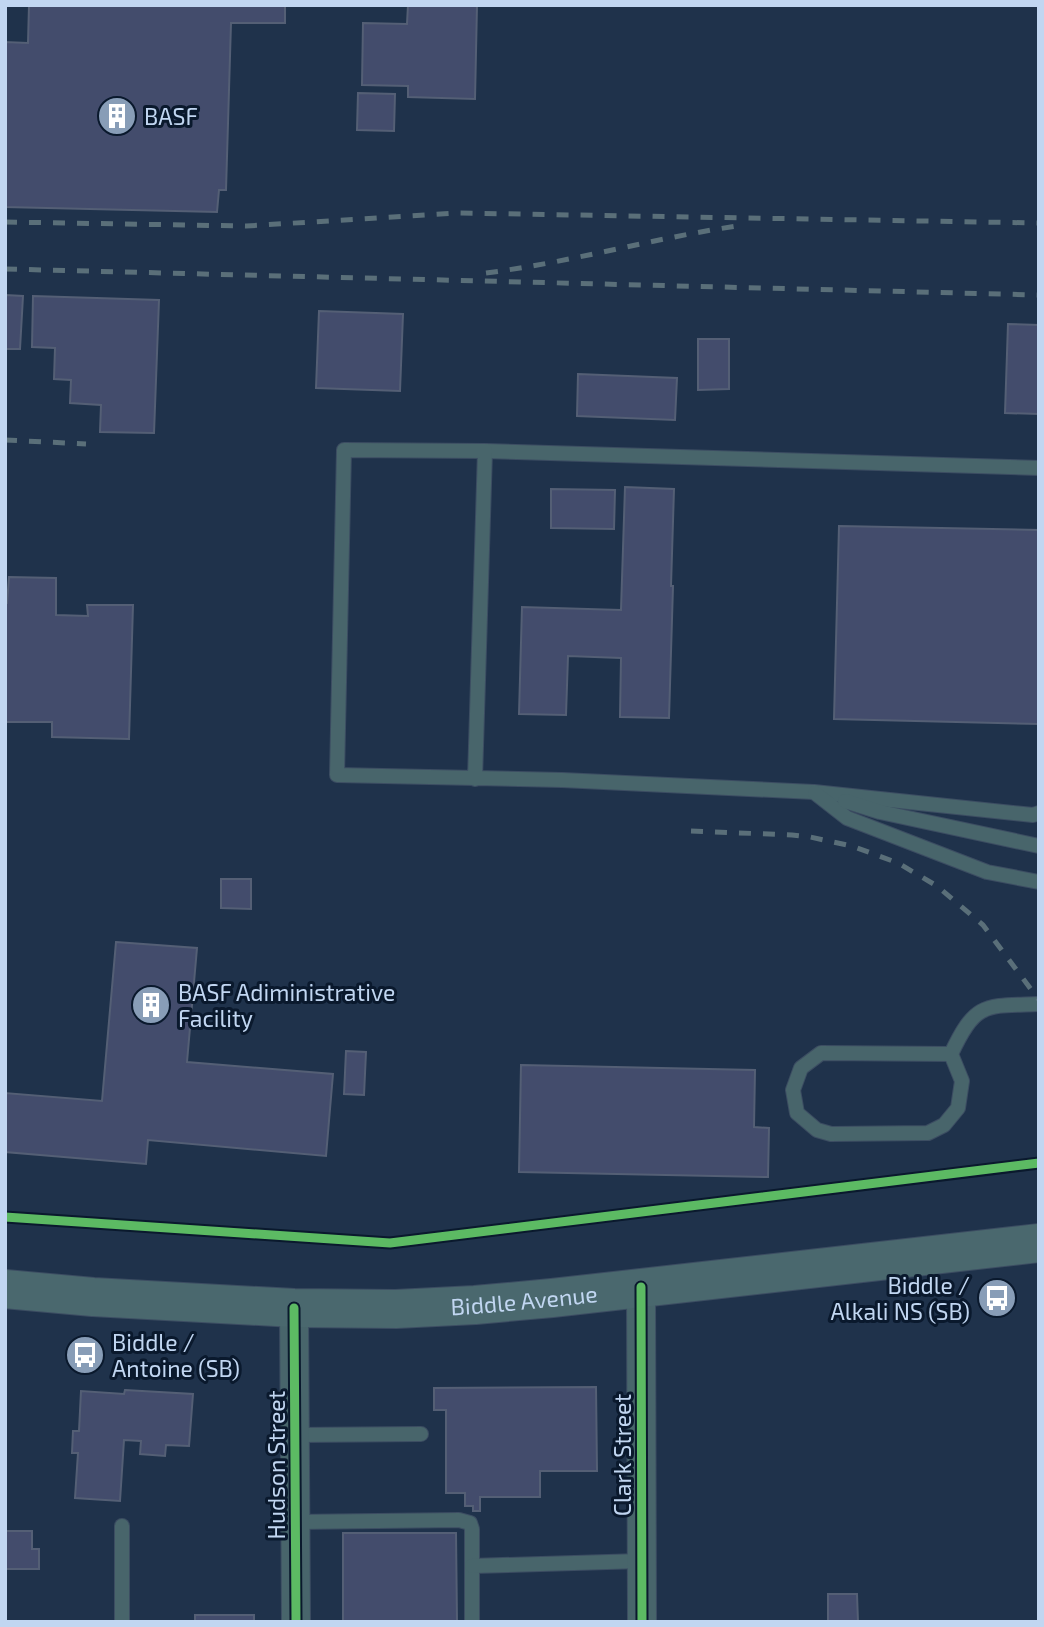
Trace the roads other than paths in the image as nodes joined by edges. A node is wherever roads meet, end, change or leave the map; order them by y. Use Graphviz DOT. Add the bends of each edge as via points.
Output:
graph roads {
  1 [pos="485,451"];
  2 [pos="1039,468"];
  3 [pos="475,779"];
  4 [pos="814,792"];
  5 [pos="1039,813"];
  6 [pos="1039,846"];
  7 [pos="1039,882"];
  8 [pos="1039,1004"];
  9 [pos="951,1054"];
  10 [pos="1039,1243"];
  11 [pos="641,1287"];
  12 [pos="5,1289"];
  13 [pos="294,1308"];
  14 [pos="421,1434"];
  15 [pos="295,1435"];
  16 [pos="295,1522"];
  17 [pos="122,1526"];
  18 [pos="641,1561"];
  19 [pos="472,1566"];
  20 [pos="121,1622"];
  21 [pos="296,1622"];
  22 [pos="472,1622"];
  23 [pos="642,1622"];
  1 -- 2 [label="lane"];
  1 -- 3 [label="lane"];
  1 -- 3 [label="lane" via="344,450 337,775"];
  3 -- 4 [label="lane"];
  4 -- 5 [label="lane"];
  4 -- 6 [label="lane" via="880,812"];
  4 -- 7 [label="lane" via="847,818 987,872"];
  8 -- 9 [label="lane" via="993,1006 977,1013"];
  9 -- 9 [label="lane" via="962,1081 958,1108 944,1125 928,1133 831,1134 817,1130 797,1113 793,1090 801,1068 821,1053"];
  10 -- 11 [label="main road, Biddle Avenue"];
  11 -- 13 [label="main road, Biddle Avenue" via="475,1305"];
  11 -- 18 [label="street, Clark Street"];
  12 -- 13 [label="main road, Biddle Avenue"];
  13 -- 15 [label="street, Hudson Street"];
  14 -- 15 [label="lane"];
  15 -- 16 [label="street, Hudson Street"];
  16 -- 19 [label="lane" via="470,1522"];
  16 -- 21 [label="street, Hudson Street"];
  17 -- 20 [label="lane"];
  18 -- 19 [label="lane"];
  18 -- 23 [label="street, Clark Street"];
  19 -- 22 [label="lane"];
}
